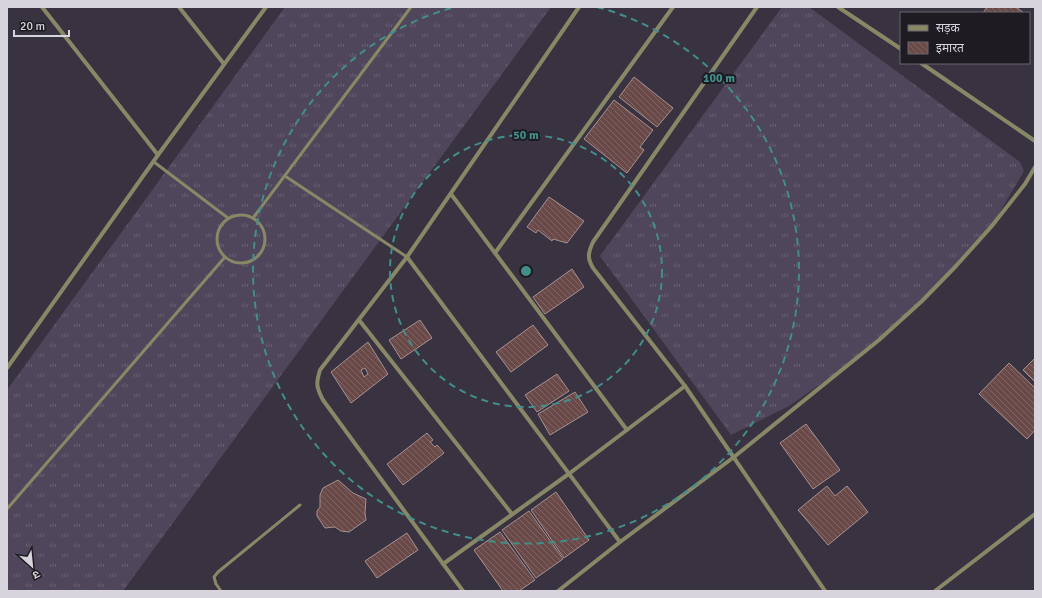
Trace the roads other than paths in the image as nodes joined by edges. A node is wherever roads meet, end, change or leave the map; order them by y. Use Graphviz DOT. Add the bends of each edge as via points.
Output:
graph roads {
  1 [pos="42,7"];
  2 [pos="179,7"];
  3 [pos="411,7"];
  4 [pos="579,7"];
  5 [pos="673,7"];
  6 [pos="757,7"];
  7 [pos="838,7"];
  8 [pos="264,8"];
  9 [pos="900,48"];
  10 [pos="224,64"];
  11 [pos="923,64"];
  12 [pos="1035,141"];
  13 [pos="158,155"];
  14 [pos="154,162"];
  15 [pos="1035,167"];
  16 [pos="285,176"];
  17 [pos="451,194"];
  18 [pos="228,218"];
  19 [pos="253,218"];
  20 [pos="495,253"];
  21 [pos="225,257"];
  22 [pos="407,258"];
  23 [pos="359,320"];
  24 [pos="7,368"];
  25 [pos="685,386"];
  26 [pos="627,430"];
  27 [pos="734,458"];
  28 [pos="570,473"];
  29 [pos="300,505"];
  30 [pos="7,509"];
  31 [pos="512,514"];
  32 [pos="1035,514"];
  33 [pos="620,542"];
  34 [pos="443,564"];
  35 [pos="221,591"];
  36 [pos="463,591"];
  37 [pos="558,591"];
  38 [pos="825,591"];
  39 [pos="935,591"];
  1 -- 13 [label="street"];
  2 -- 10 [label="street"];
  3 -- 16 [label="lane"];
  4 -- 17 [label="street"];
  5 -- 20 [label="street"];
  6 -- 25 [label="street" via="597,236 589,252 588,260 593,268"];
  7 -- 9 [label="street"];
  8 -- 10 [label="street"];
  10 -- 13 [label="street"];
  11 -- 12 [label="street"];
  13 -- 14 [label="street"];
  14 -- 18 [label="lane"];
  14 -- 24 [label="street"];
  15 -- 27 [label="street" via="991,227 922,300 859,357"];
  16 -- 19 [label="lane"];
  16 -- 22 [label="lane"];
  17 -- 20 [label="street"];
  17 -- 22 [label="street"];
  18 -- 19 [label="lane" via="242,215"];
  18 -- 21 [label="lane" via="218,231 217,240 218,248"];
  19 -- 21 [label="lane" via="264,232 264,247 260,254 245,263 237,263"];
  20 -- 26 [label="street"];
  21 -- 30 [label="lane"];
  22 -- 23 [label="street"];
  22 -- 28 [label="street"];
  23 -- 31 [label="street"];
  23 -- 34 [label="street" via="320,370 316,381 318,390"];
  25 -- 26 [label="street"];
  25 -- 27 [label="street"];
  26 -- 28 [label="street"];
  27 -- 33 [label="street"];
  27 -- 38 [label="street"];
  28 -- 31 [label="street"];
  28 -- 33 [label="street"];
  29 -- 35 [label="lane" via="218,572 214,577"];
  31 -- 34 [label="street"];
  32 -- 39 [label="street"];
  33 -- 37 [label="street"];
  34 -- 36 [label="street"];
}
